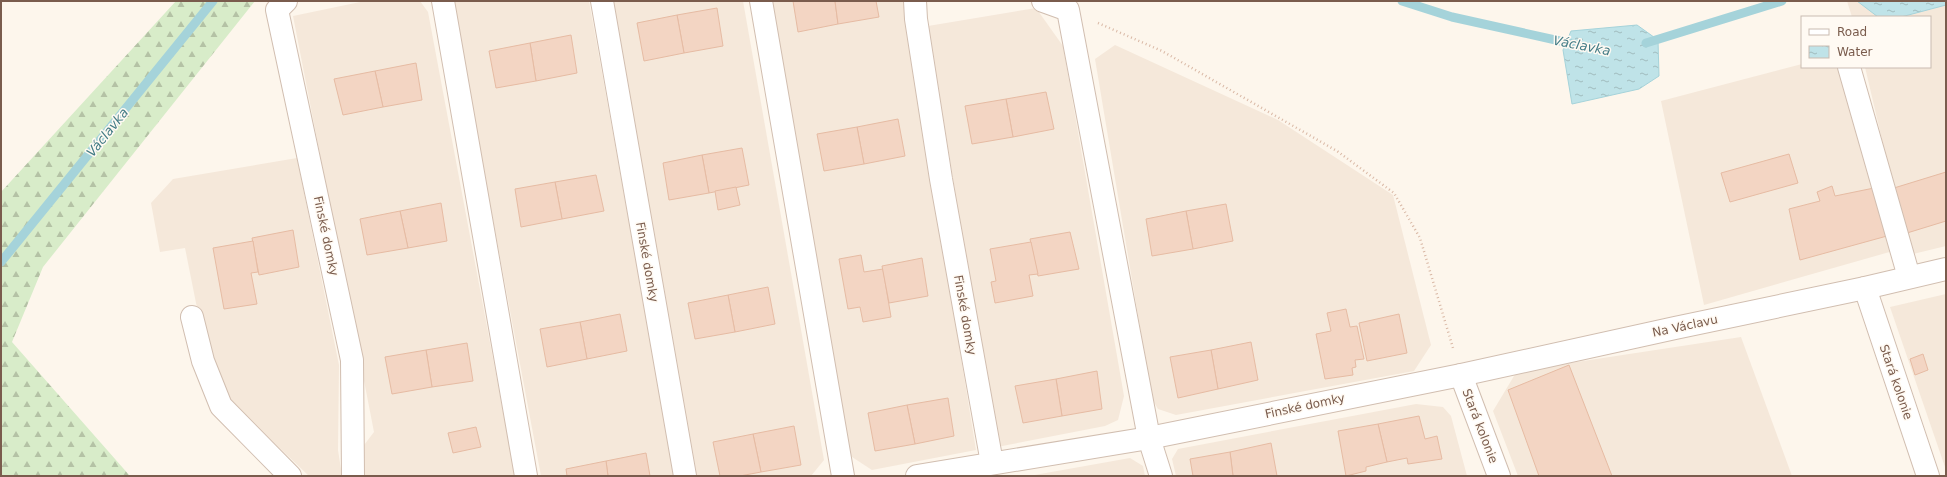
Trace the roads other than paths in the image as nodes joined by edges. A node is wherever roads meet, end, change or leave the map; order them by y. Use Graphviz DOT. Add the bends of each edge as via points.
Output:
graph roads {
  1 [pos="286,1"];
  2 [pos="443,1"];
  3 [pos="602,1"];
  4 [pos="761,1"];
  5 [pos="915,1"];
  6 [pos="1043,1"];
  7 [pos="1849,68"];
  8 [pos="1946,268"];
  9 [pos="1909,277"];
  10 [pos="1865,288"];
  11 [pos="192,317"];
  12 [pos="1461,375"];
  13 [pos="1150,438"];
  14 [pos="992,463"];
  15 [pos="290,476"];
  16 [pos="353,476"];
  17 [pos="526,476"];
  18 [pos="685,476"];
  19 [pos="843,476"];
  20 [pos="917,476"];
  21 [pos="1161,476"];
  22 [pos="1500,476"];
  23 [pos="1928,476"];
  1 -- 16 [label="street, Finské domky" via="277,10 352,360"];
  2 -- 17 [label="street"];
  3 -- 18 [label="street, Finské domky"];
  4 -- 19 [label="street"];
  5 -- 14 [label="street, Finské domky" via="941,179"];
  6 -- 13 [label="street" via="1068,10"];
  7 -- 9 [label="street"];
  8 -- 9 [label="street, Na Václavu"];
  9 -- 10 [label="street, Na Václavu"];
  10 -- 12 [label="street, Na Václavu"];
  10 -- 23 [label="street, Stará kolonie"];
  11 -- 15 [label="street" via="203,361 221,406"];
  12 -- 13 [label="street, Finské domky"];
  12 -- 22 [label="street, Stará kolonie"];
  13 -- 14 [label="street, Finské domky"];
  13 -- 21 [label="street"];
  14 -- 20 [label="street, Finské domky"];
}
